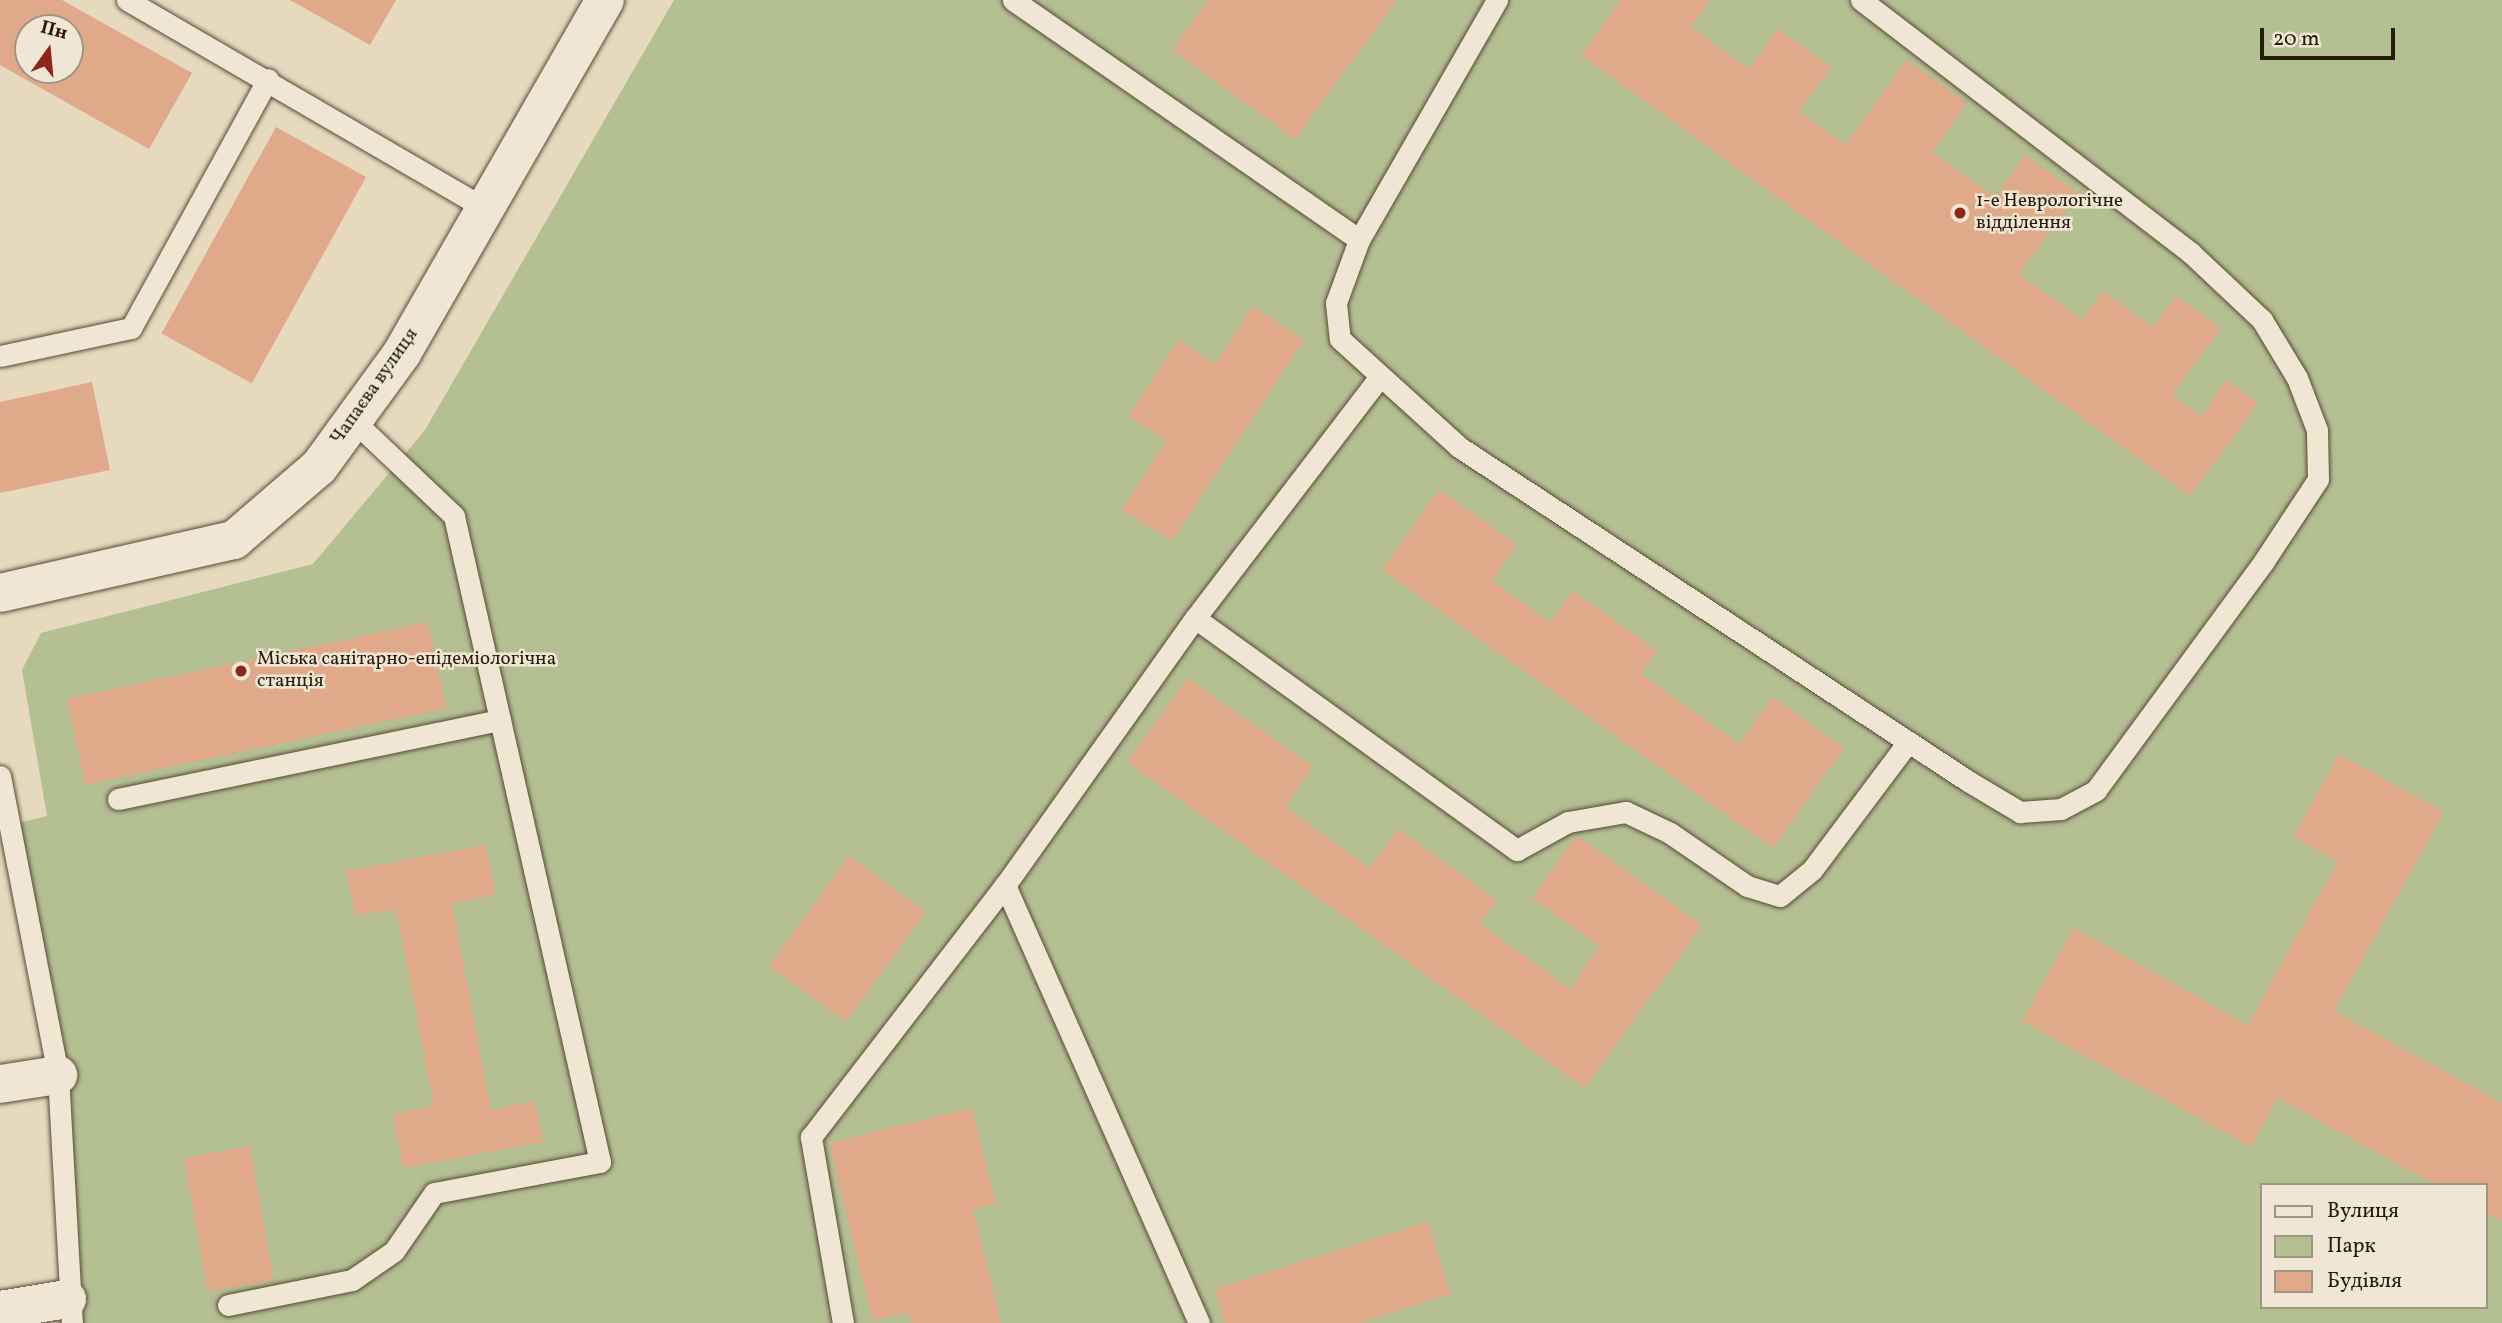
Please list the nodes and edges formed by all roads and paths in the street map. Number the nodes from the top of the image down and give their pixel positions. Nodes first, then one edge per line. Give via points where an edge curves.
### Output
1 (127, 0) edge
2 (605, 0) edge
3 (1013, 0) edge
4 (1497, 0) edge
5 (1861, 0) edge
6 (268, 79) junction
7 (483, 207) junction
8 (1359, 240) junction
9 (0, 356) edge
10 (1377, 379) junction
11 (353, 420) junction
12 (0, 593) edge
13 (1195, 618) junction
14 (500, 720) junction
15 (1908, 742) junction
16 (0, 776) edge
17 (118, 799) dead end
18 (1005, 885) junction
19 (58, 1075) junction
20 (0, 1084) edge
21 (228, 1305) dead end
22 (0, 1310) edge
23 (70, 1311) edge
24 (843, 1323) edge
25 (1199, 1323) edge

1 - 6 lane
2 - 7 street, Чапаєва вулиця
3 - 8 lane
4 - 8 lane
5 - 15 lane via 2192,253 2262,320 2297,378 2317,430 2318,479 2168,699 2096,790 2061,809 2020,812
6 - 7 lane
6 - 9 lane via 131,328
7 - 11 street, Чапаєва вулиця via 402,353
8 - 10 lane via 1336,303 1340,339
10 - 13 lane
10 - 15 lane via 1459,447
11 - 12 street, Чапаєва вулиця via 319,467 234,540
11 - 14 lane via 454,516
13 - 15 lane via 1517,850 1568,822 1626,812 1670,833 1747,886 1780,896 1812,870
13 - 18 lane
14 - 17 lane
14 - 21 lane via 600,1162 434,1193 394,1251 352,1280
16 - 19 lane
18 - 24 lane via 811,1137
18 - 25 lane
19 - 20 street
19 - 23 lane
22 - 23 street

